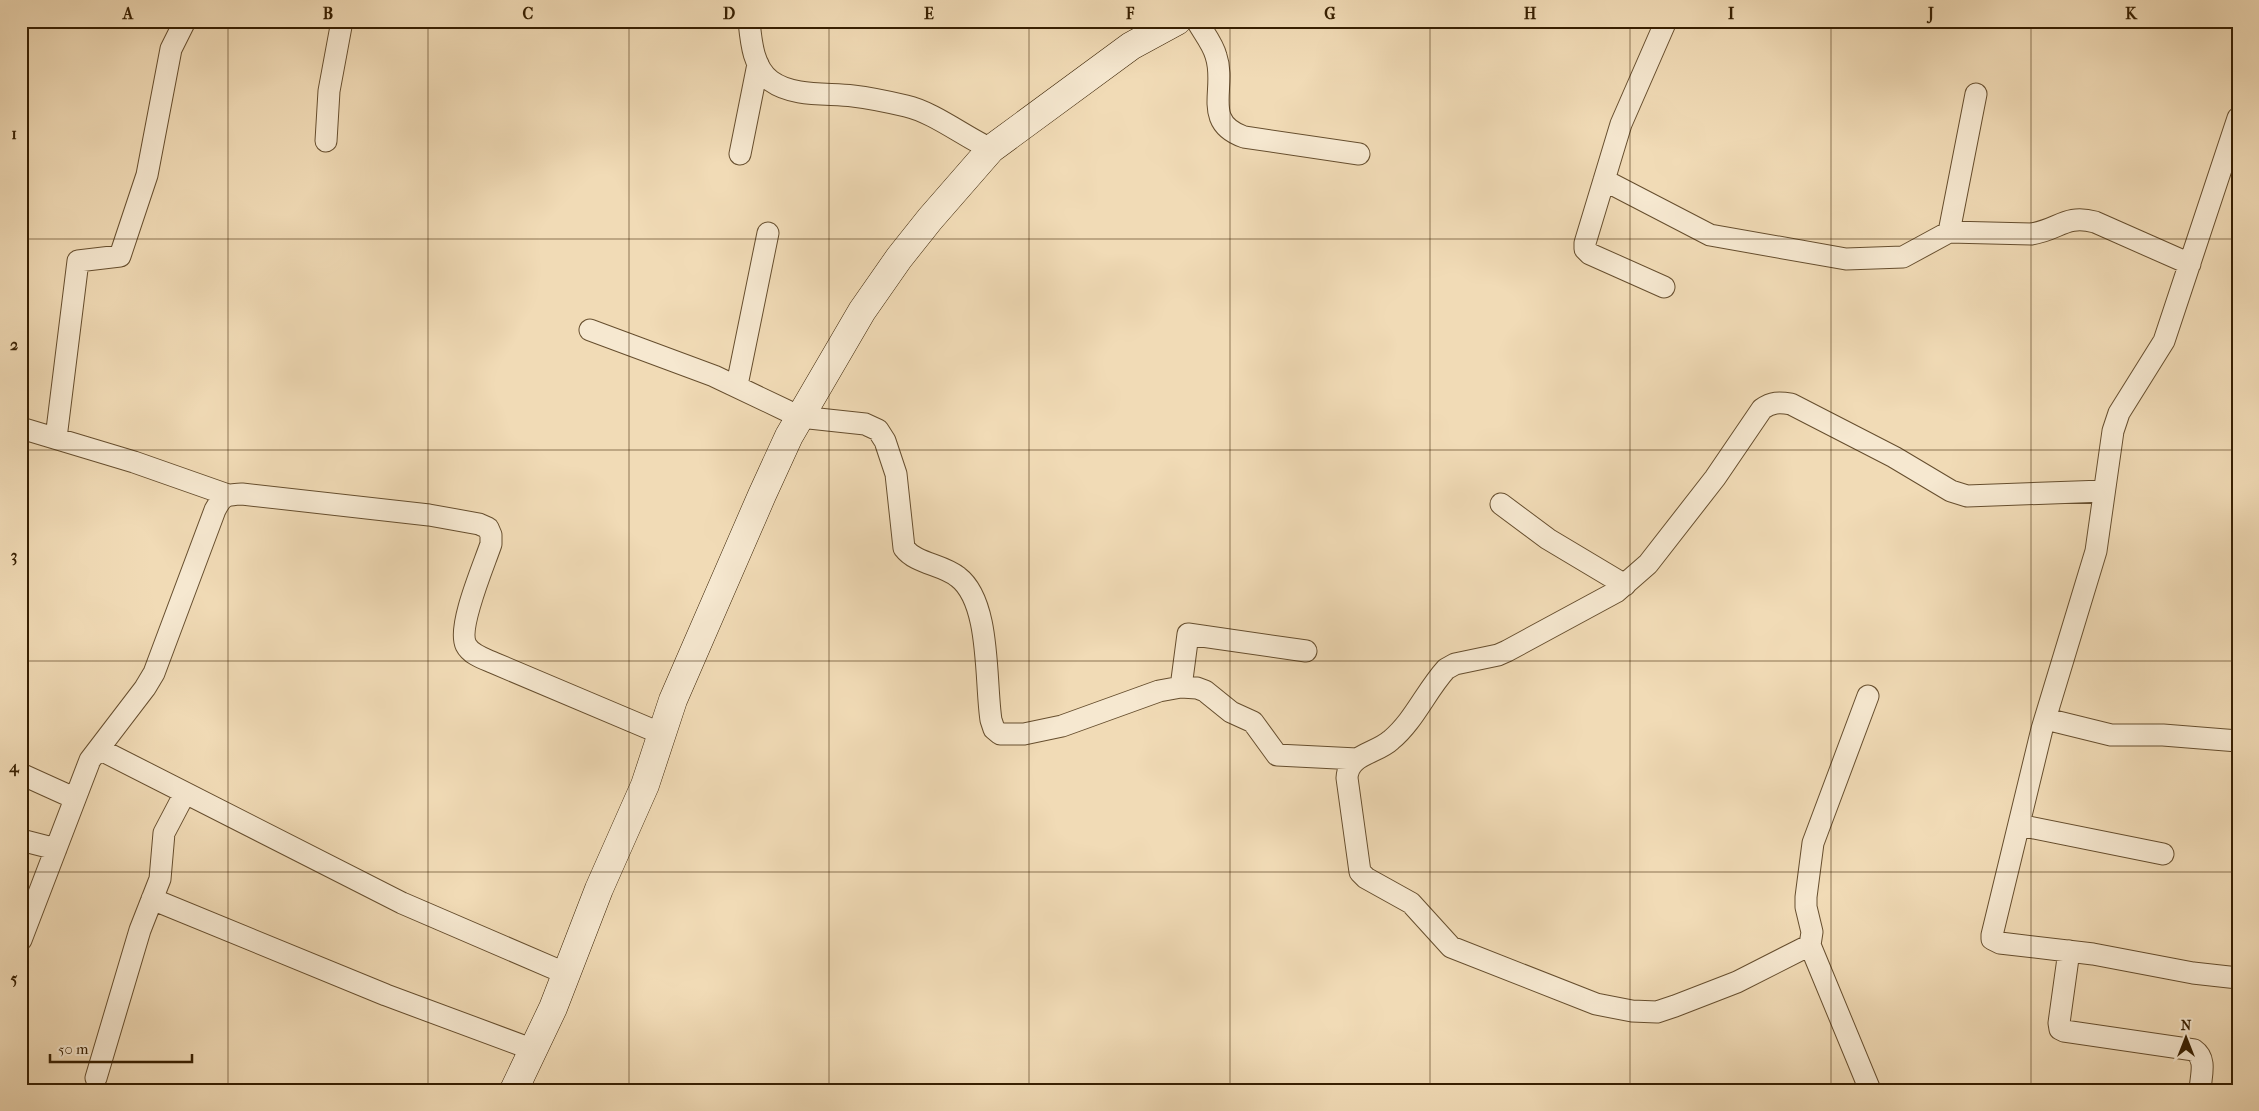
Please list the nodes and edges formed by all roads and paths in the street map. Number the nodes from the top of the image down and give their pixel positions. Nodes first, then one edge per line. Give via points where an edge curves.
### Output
1 (186, 21) edge
2 (342, 21) edge
3 (749, 21) edge
4 (1177, 21) edge
5 (1197, 21) edge
6 (1666, 21) edge
7 (758, 64) junction
8 (1976, 94) dead end
9 (2238, 118) edge
10 (326, 141) dead end
11 (991, 149) junction
12 (740, 154) dead end
13 (1359, 154) dead end
14 (1604, 180) junction
15 (1948, 232) junction
16 (768, 233) dead end
17 (2190, 264) junction
18 (1664, 287) dead end
19 (590, 330) dead end
20 (737, 386) junction
21 (800, 417) junction
22 (21, 428) edge
23 (56, 438) junction
24 (2104, 491) junction
25 (228, 495) junction
26 (1501, 504) dead end
27 (1625, 585) junction
28 (1306, 651) dead end
29 (1181, 687) junction
30 (1868, 696) dead end
31 (2046, 719) junction
32 (662, 734) junction
33 (2238, 741) edge
34 (99, 749) junction
35 (1357, 759) junction
36 (21, 774) edge
37 (185, 793) junction
38 (74, 798) junction
39 (2019, 825) junction
40 (21, 840) edge
41 (56, 850) junction
42 (2163, 854) dead end
43 (152, 899) junction
44 (21, 940) edge
45 (1810, 945) junction
46 (2069, 951) junction
47 (566, 974) junction
48 (2238, 978) edge
49 (534, 1050) junction
50 (96, 1078) dead end
51 (514, 1090) edge
52 (1870, 1090) edge
53 (2200, 1090) edge

1 - 23 street via 171,49 147,175 120,256 78,261
2 - 10 street via 329,91
3 - 7 street via 751,43
4 - 11 street via 1131,46
5 - 13 street via 1216,56 1218,113 1223,125 1244,137
6 - 14 street via 1625,113
7 - 11 street via 770,80 784,87 908,106
7 - 12 street
8 - 15 street
9 - 17 street
11 - 21 street via 899,258 862,311
14 - 15 street via 1710,235 1846,259 1903,257
14 - 18 street via 1585,249
15 - 17 street via 2031,234 2082,218
16 - 20 street
17 - 24 street via 2164,341 2119,413 2112,431
19 - 20 street
20 - 21 street
21 - 29 street via 865,424 878,430 886,441 896,474 904,548 915,557 960,578 976,604 991,720 1000,734 1024,734 1062,726 1159,691
21 - 32 street via 691,656
22 - 23 street
23 - 25 street
24 - 27 street via 1967,496 1951,491 1894,457 1791,404 1769,404 1762,409 1715,478 1648,564
24 - 31 street via 2096,551
25 - 32 street via 429,515 488,528 491,544 464,621 466,646 474,654 494,663
25 - 34 street via 221,498 215,510 154,673
26 - 27 street via 1554,543
27 - 35 street via 1498,656 1455,664 1446,669 1402,730 1390,742
28 - 29 street via 1188,634
29 - 35 street via 1205,691 1231,712 1253,722 1277,755
30 - 45 street via 1813,844 1806,897 1812,932
31 - 33 street via 2111,735 2164,735
31 - 39 street
32 - 47 street via 645,785
34 - 37 street
34 - 38 street via 90,760
35 - 45 street via 1347,770 1347,778 1360,872 1411,903 1443,940 1466,954 1596,1004 1657,1012 1737,982
36 - 38 street
37 - 43 street via 164,833 162,868
37 - 47 street via 402,903
38 - 41 street
39 - 42 street
39 - 46 street via 1992,940
40 - 41 street
41 - 44 street
43 - 49 street via 386,995
43 - 50 street
45 - 52 street
46 - 48 street
46 - 53 street via 2060,1028 2194,1050 2203,1063
47 - 49 street
49 - 51 street

